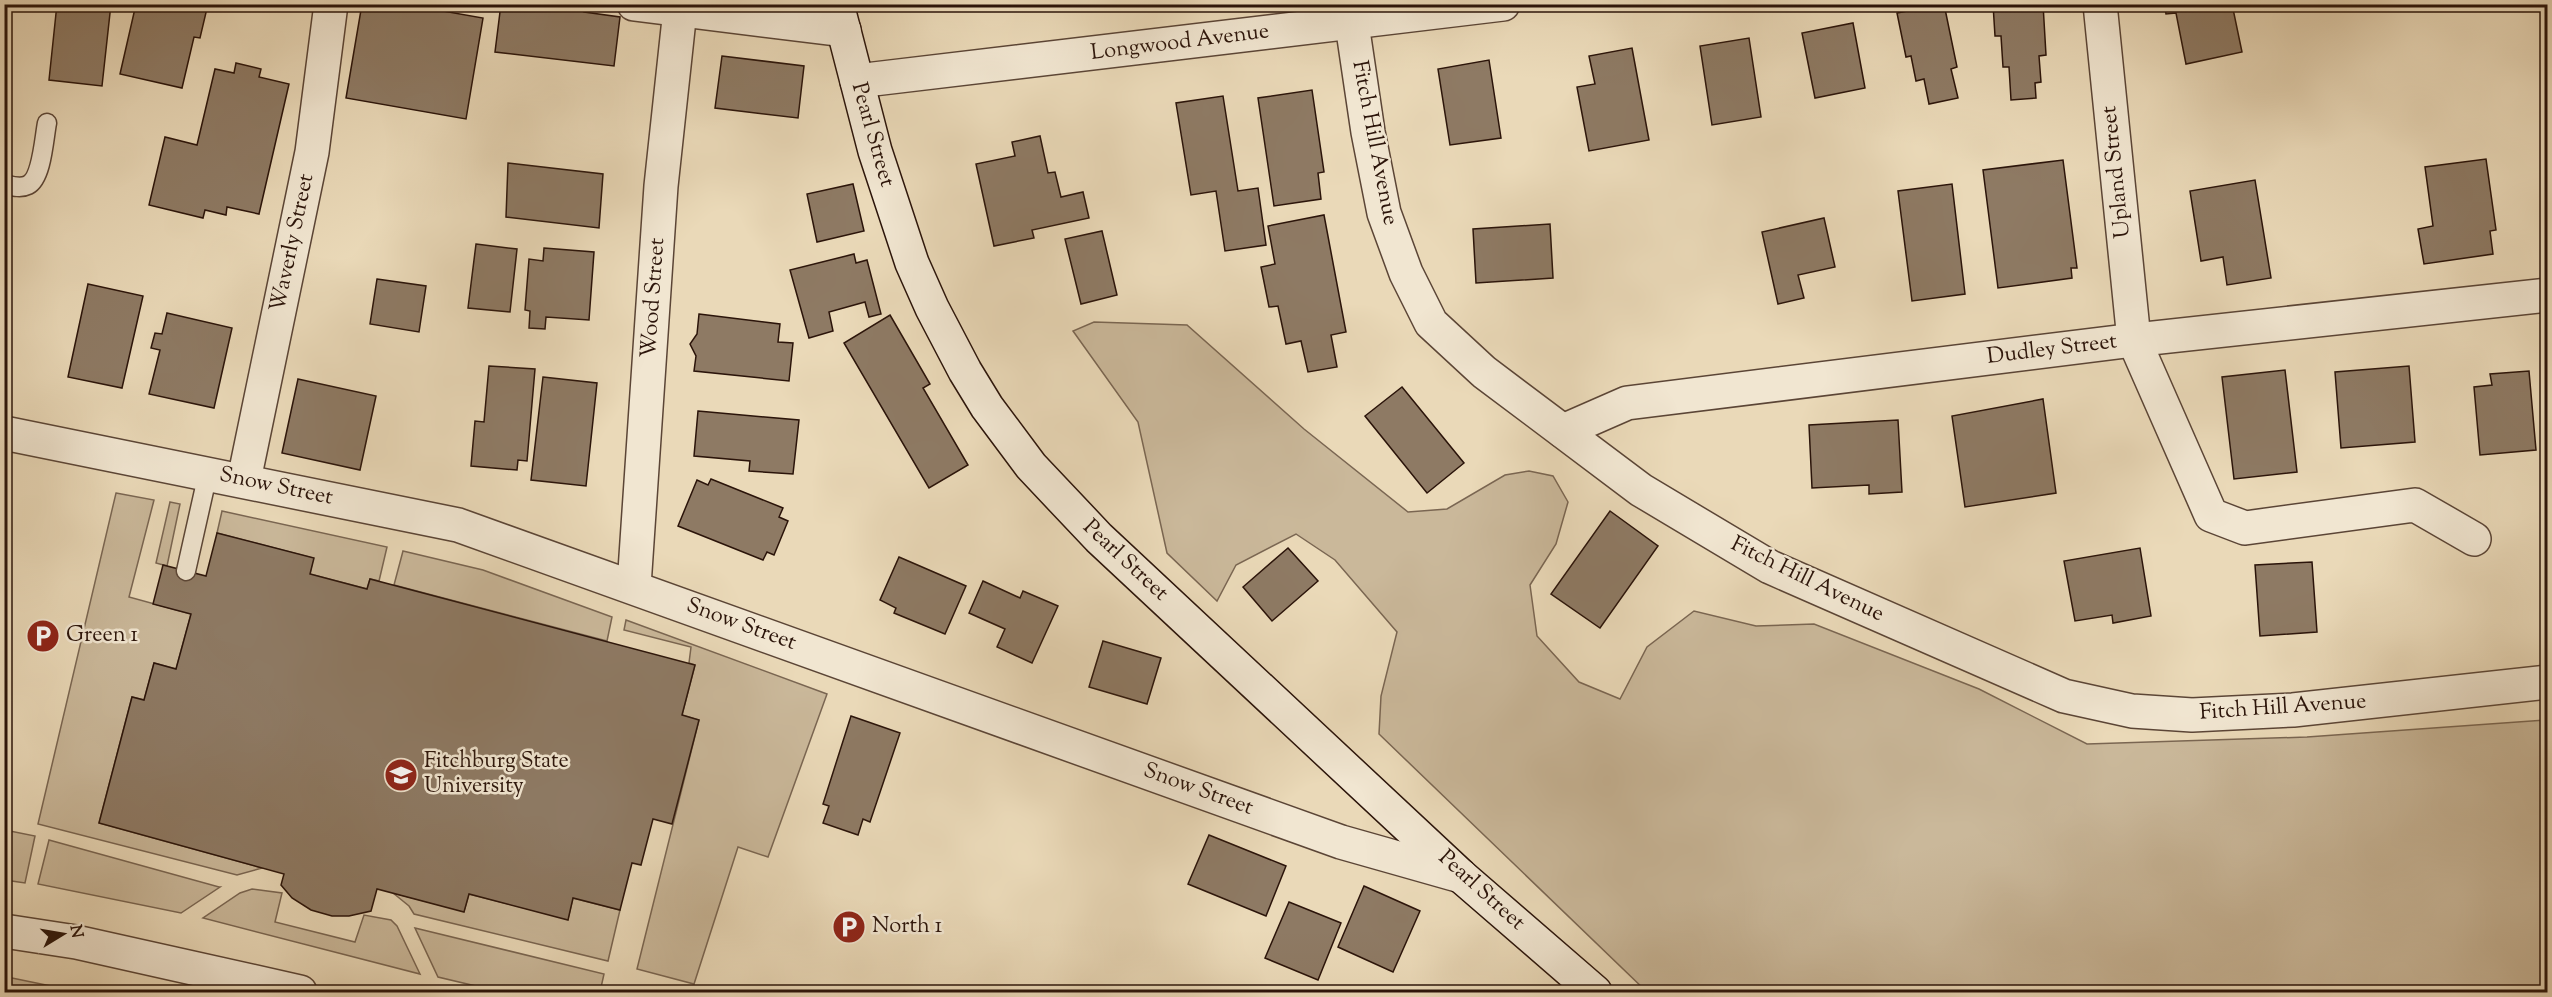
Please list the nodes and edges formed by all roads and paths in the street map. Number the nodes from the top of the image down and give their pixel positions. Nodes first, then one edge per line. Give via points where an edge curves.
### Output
1 (331, 4) edge
2 (634, 4) edge
3 (1503, 4) edge
4 (2100, 4) edge
5 (680, 10) junction
6 (840, 17) edge
7 (1352, 24) junction
8 (857, 81) junction
9 (47, 123) dead end
10 (4, 184) edge
11 (2547, 295) edge
12 (2134, 340) junction
13 (1563, 431) junction
14 (4, 433) edge
15 (208, 473) junction
16 (244, 480) junction
17 (2474, 539) dead end
18 (186, 571) dead end
19 (634, 586) junction
20 (2547, 682) edge
21 (1461, 876) junction
22 (4, 931) edge
23 (242, 985) edge
24 (300, 993) edge
25 (1595, 993) edge

1 - 16 street, Waverly Street via 312,152
2 - 5 street
3 - 7 street, Longwood Avenue
4 - 12 street, Upland Street
5 - 6 street
5 - 19 street, Wood Street via 662,186
6 - 8 street, Pearl Street
7 - 8 street, Longwood Avenue
7 - 13 street, Fitch Hill Avenue via 1384,213 1406,273 1431,323 1484,372
8 - 21 street, Pearl Street via 894,213 926,296 987,407 1031,466 1099,538
9 - 10 lane via 37,177 20,187
11 - 12 street, Dudley Street
12 - 13 street, Dudley Street via 1627,403
12 - 17 street, Upland Street via 2211,515 2245,528 2415,505
13 - 20 street, Fitch Hill Avenue via 1641,490 1770,567 2064,696 2132,711 2192,715 2293,710
14 - 15 street, Snow Street
15 - 16 street, Snow Street
15 - 18 lane
16 - 19 street, Snow Street via 458,525
19 - 21 street, Snow Street via 1341,842
21 - 25 street, Pearl Street
22 - 23 street via 76,942
23 - 24 street

